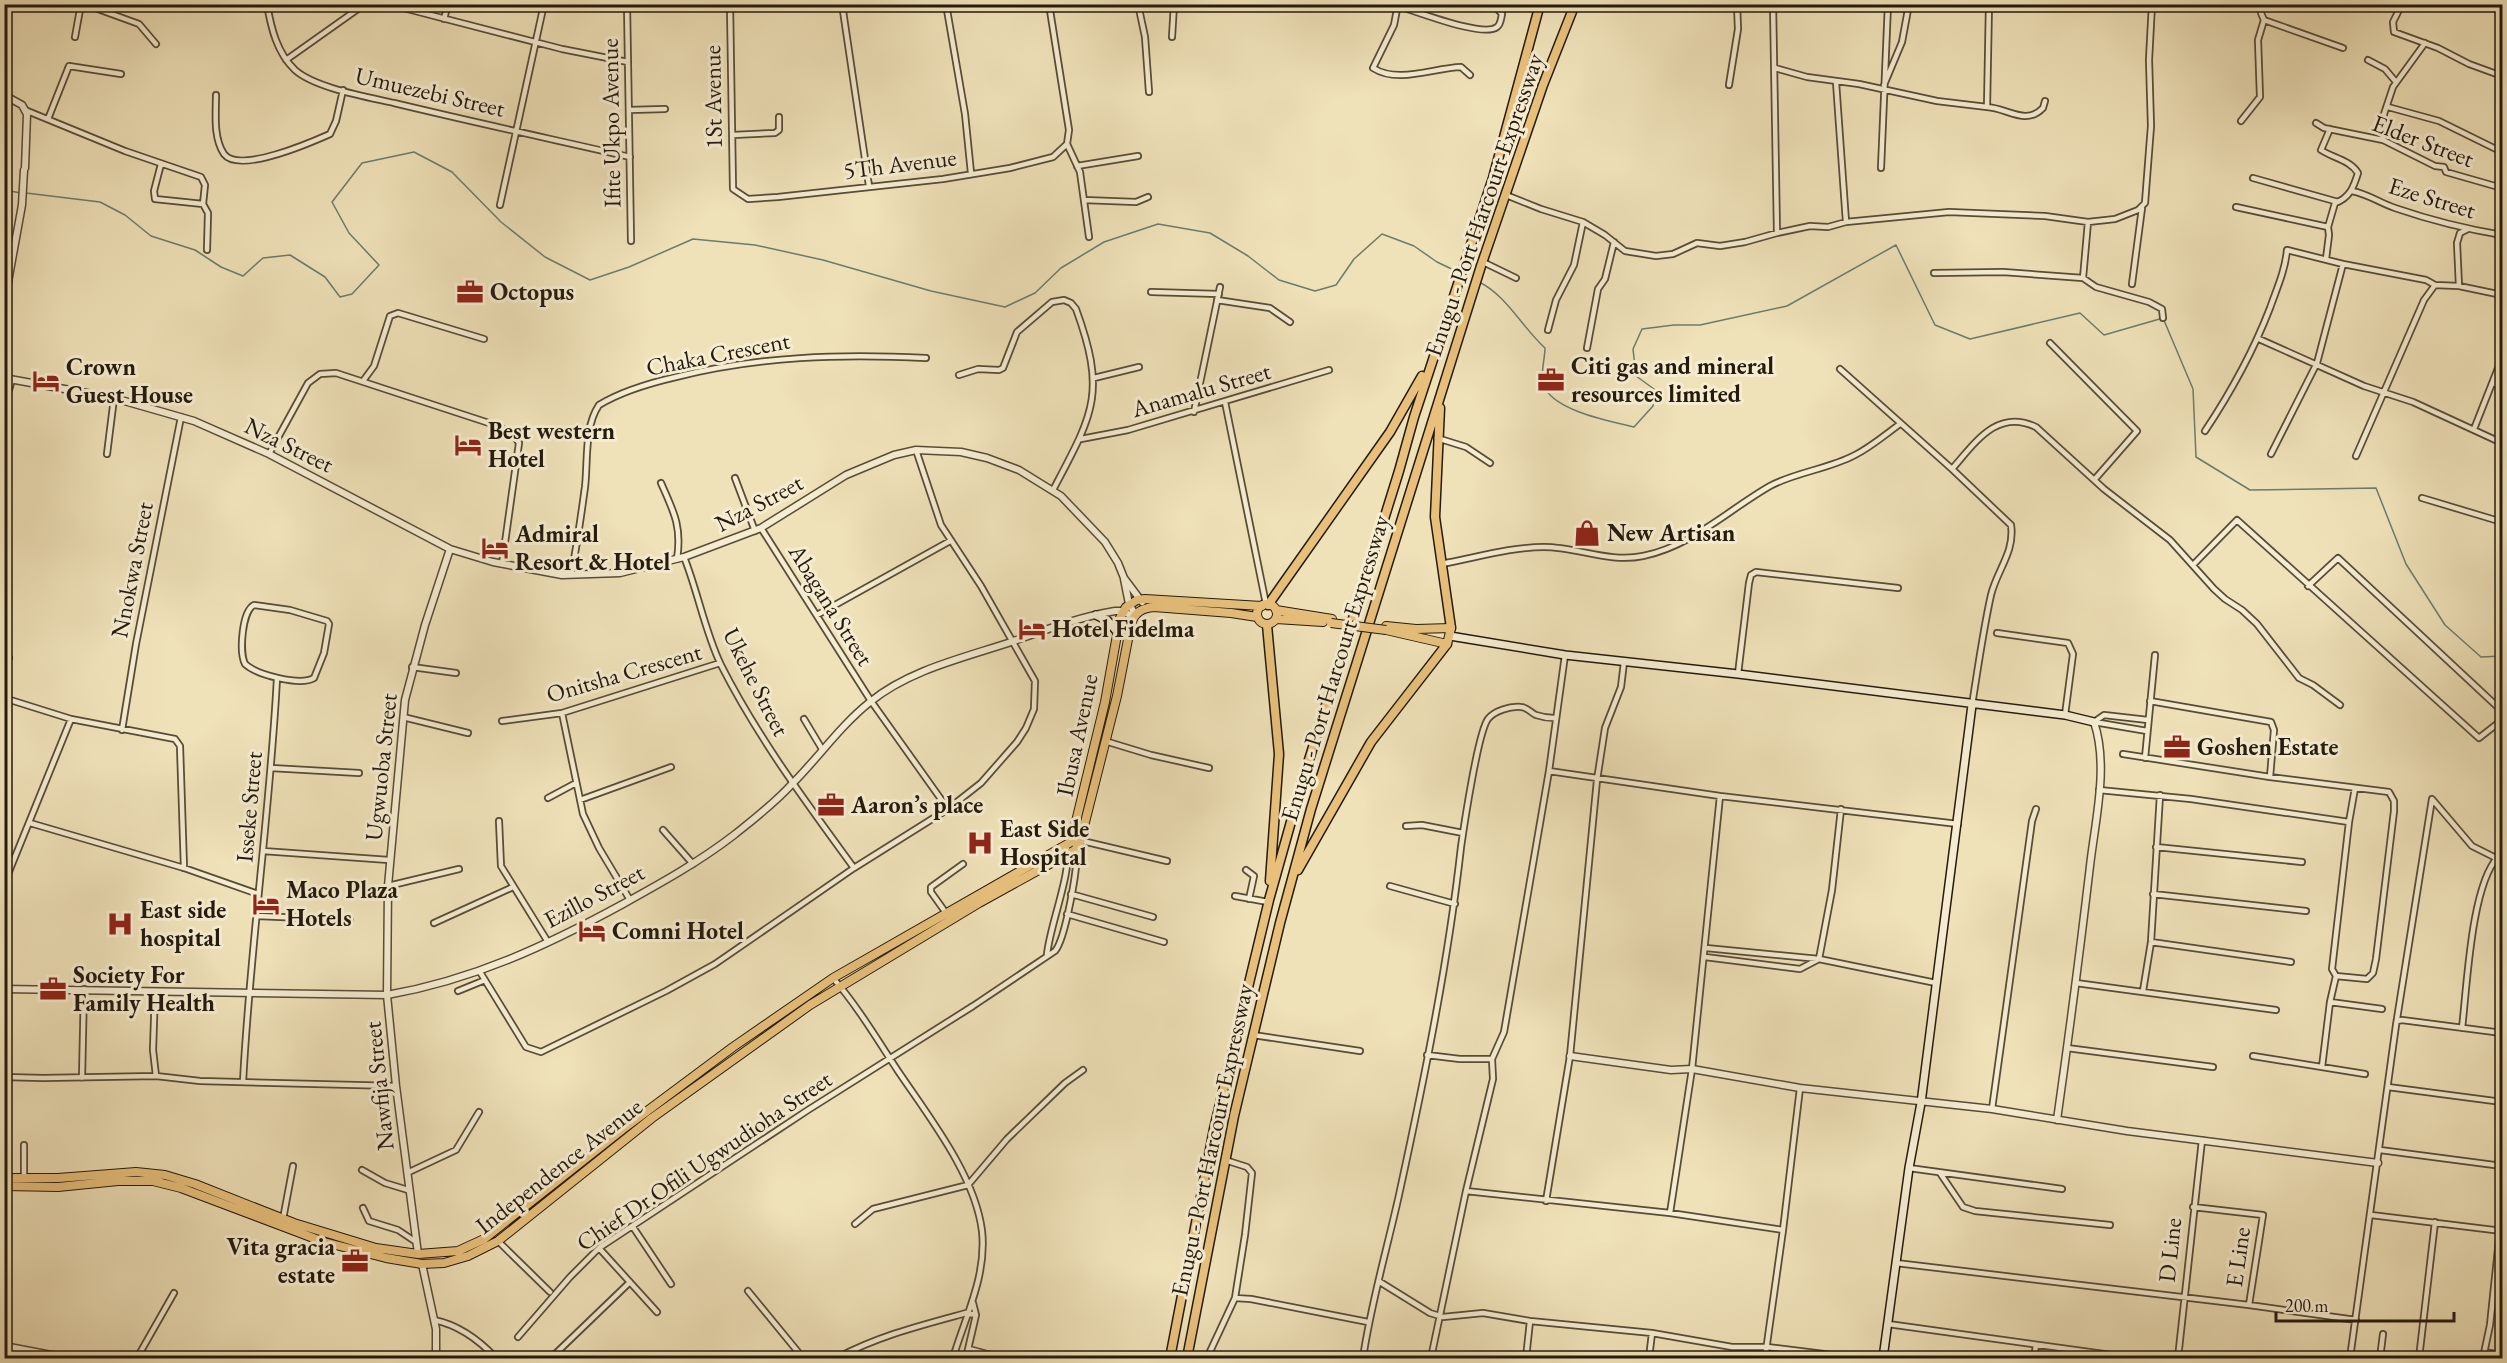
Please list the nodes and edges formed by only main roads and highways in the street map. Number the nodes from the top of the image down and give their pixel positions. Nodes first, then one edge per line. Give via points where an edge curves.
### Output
1 (1540, 4) edge
2 (1575, 4) edge
3 (1432, 357) junction
4 (1440, 397) junction
5 (1266, 605) junction
6 (1096, 615) road end
7 (1276, 615) junction
8 (1257, 617) junction
9 (1267, 625) junction
10 (1386, 628) junction
11 (1117, 632) junction
12 (1450, 636) junction
13 (1971, 705) junction
14 (2094, 722) road end
15 (1073, 845) junction
16 (1290, 884) junction
17 (1269, 901) junction
18 (934, 924) junction
19 (165, 1174) junction
20 (118, 1177) junction
21 (4, 1178) edge
22 (58, 1183) junction
23 (164, 1184) junction
24 (195, 1184) junction
25 (4, 1186) edge
26 (192, 1192) junction
27 (292, 1227) junction
28 (1189, 1358) edge
29 (1170, 1359) edge
30 (1883, 1359) edge

1 - 3 highway via 1494,174
2 - 4 highway, Enugu - Port Harcourt Expressway via 1543,85
3 - 5 highway via 1390,432
3 - 17 highway
4 - 12 highway via 1435,517
4 - 16 highway, Enugu - Port Harcourt Expressway
5 - 7 main road
5 - 8 main road
5 - 11 main road, Ibusa Avenue via 1141,599 1123,611
6 - 11 main road
7 - 9 main road
7 - 10 main road, bridge
8 - 9 main road
8 - 15 main road, Ibusa Avenue via 1145,608 1134,615 1105,741
9 - 17 highway via 1279,754
10 - 12 main road
10 - 12 main road
11 - 15 main road, Ibusa Avenue
12 - 13 main road via 1565,655
12 - 16 highway via 1371,742
13 - 14 main road
13 - 30 main road via 1921,1103
15 - 18 main road, Independence Avenue
15 - 18 main road, Independence Avenue via 946,913
16 - 28 highway, Enugu - Port Harcourt Expressway via 1224,1160
17 - 29 highway via 1214,1129
18 - 27 main road, Independence Avenue via 833,978 733,1047 484,1239 449,1253 418,1254
18 - 27 main road, Independence Avenue via 683,1094 498,1241 468,1256 422,1264 353,1250
19 - 20 main road, Independence Avenue via 136,1172
19 - 23 main road
19 - 24 main road, Independence Avenue
20 - 22 main road, Independence Avenue
20 - 23 main road, Independence Avenue
21 - 22 main road, Independence Avenue
22 - 25 main road, Independence Avenue
23 - 26 main road, Independence Avenue
24 - 26 main road
24 - 27 main road, Independence Avenue via 283,1219
26 - 27 main road, Independence Avenue

